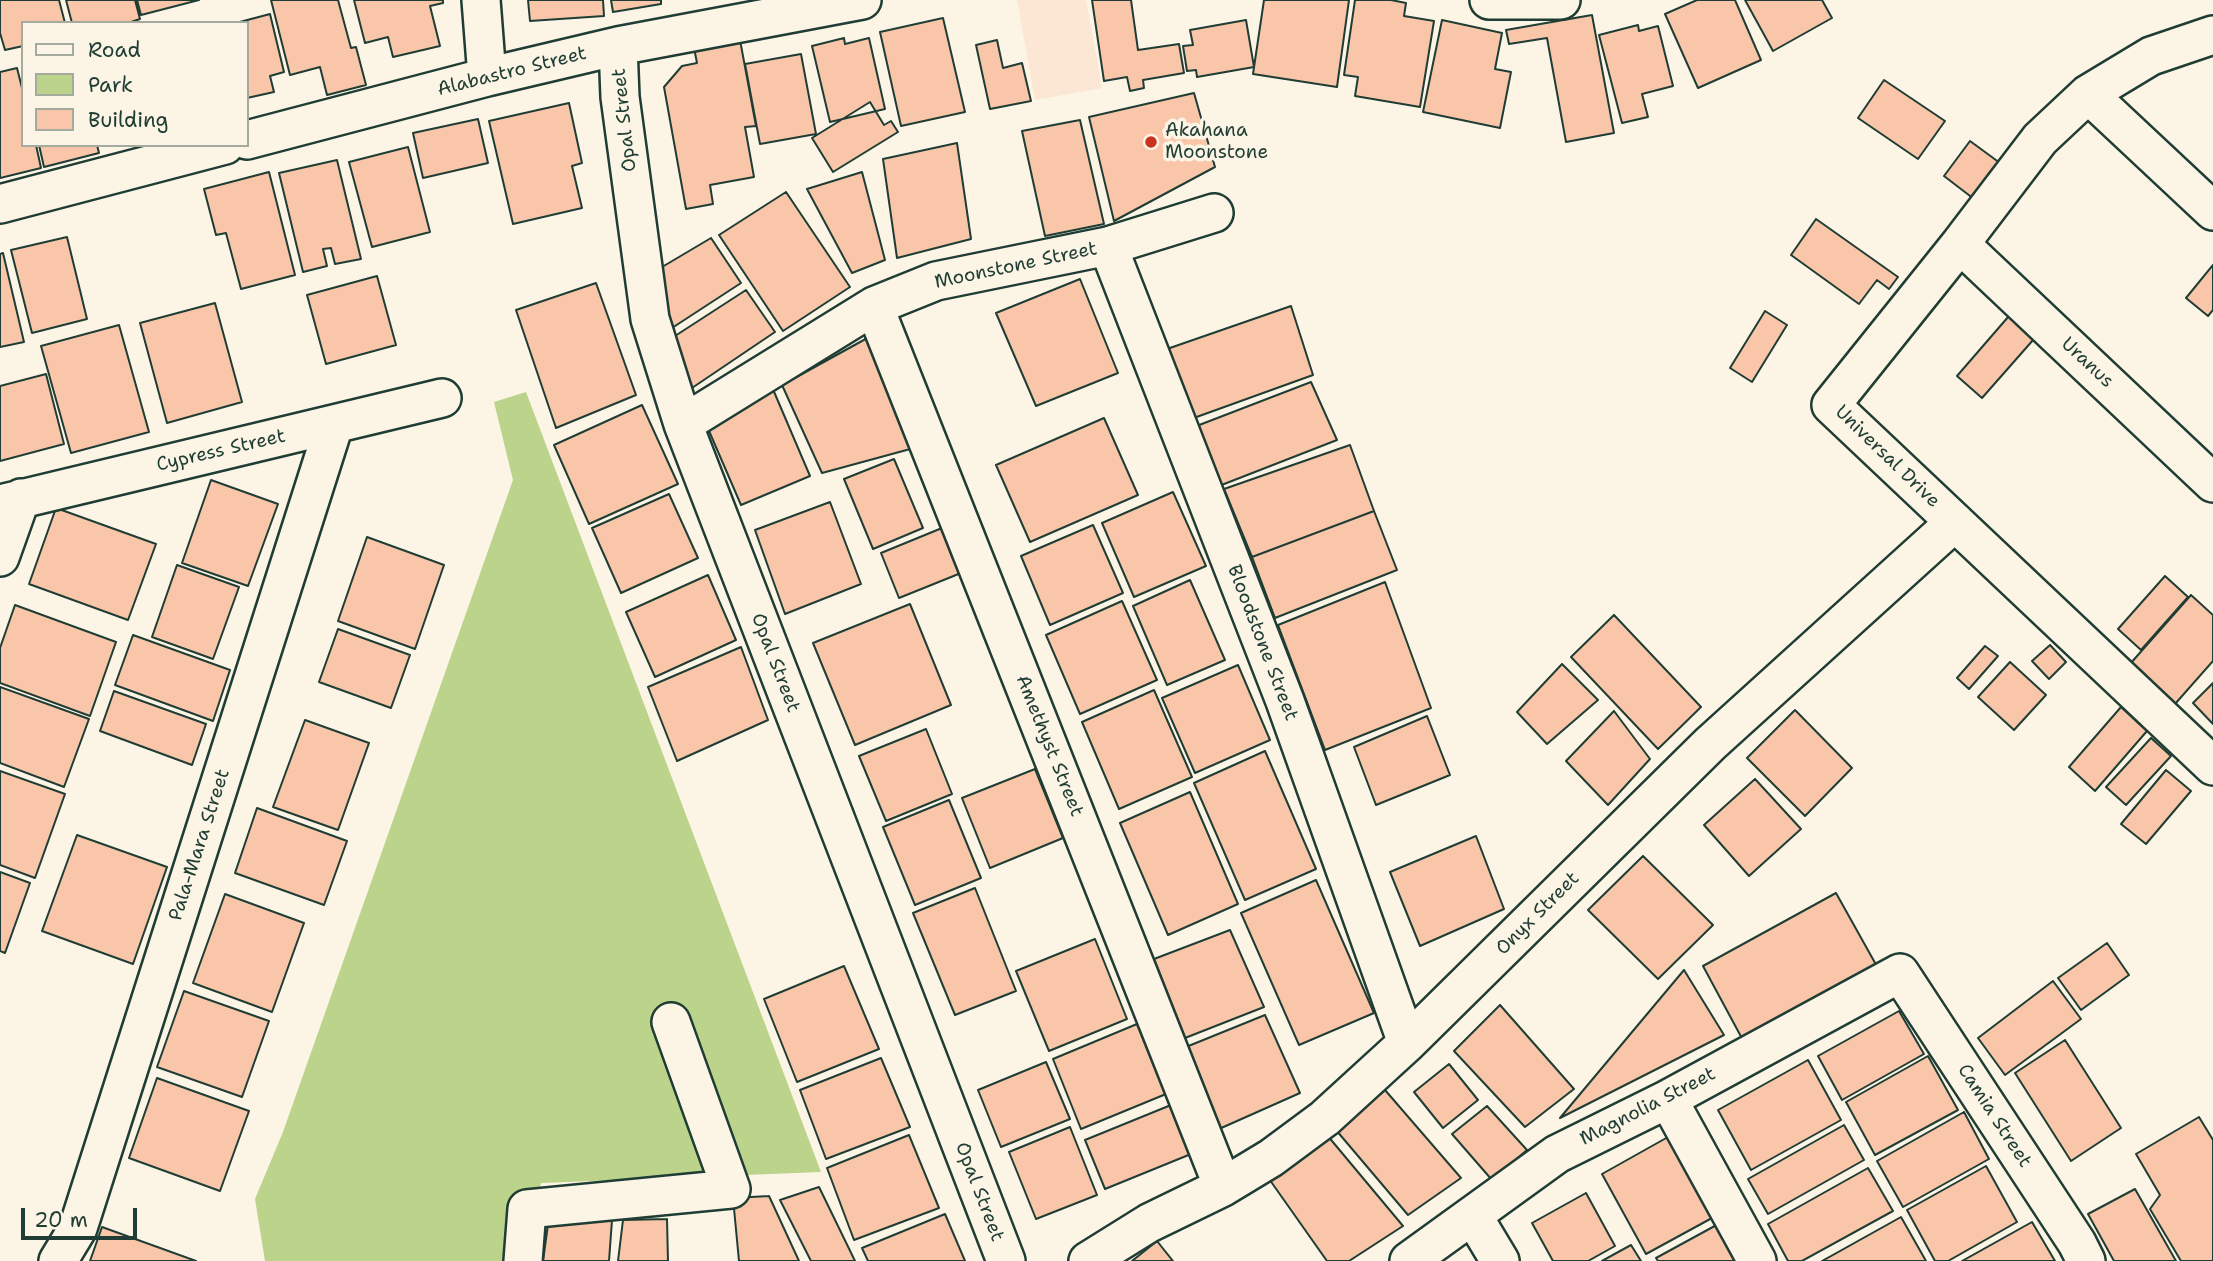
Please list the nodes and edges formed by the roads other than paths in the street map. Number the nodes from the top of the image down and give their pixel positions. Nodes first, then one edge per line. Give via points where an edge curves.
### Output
1 (481, 0) edge
2 (862, 0) edge
3 (1489, 0) edge
4 (1552, 0) edge
5 (2213, 35) edge
6 (618, 46) junction
7 (487, 77) junction
8 (2088, 94) junction
9 (248, 140) edge
10 (217, 147) edge
11 (0, 204) edge
12 (2213, 211) edge
13 (1214, 213) dead end
14 (1960, 244) junction
15 (1108, 246) junction
16 (874, 306) junction
17 (442, 398) dead end
18 (683, 424) junction
19 (334, 425) junction
20 (2213, 483) edge
21 (10, 501) edge
22 (1955, 522) junction
23 (0, 557) edge
24 (2213, 766) edge
25 (1900, 973) joint
26 (671, 1022) dead end
27 (1407, 1042) junction
28 (1668, 1099) junction
29 (1223, 1187) junction
30 (1473, 1216) junction
31 (58, 1261) edge
32 (523, 1261) edge
33 (1006, 1261) edge
34 (1088, 1261) edge
35 (1409, 1261) edge
36 (1500, 1261) edge
37 (1757, 1261) edge
38 (2086, 1261) edge

1 - 7 street
2 - 6 street, Alabastro Street
3 - 4 street
5 - 8 street, Universal Drive via 2151,57
6 - 7 street, Alabastro Street
6 - 18 street, Opal Street via 620,97 650,319
7 - 9 street, Alabastro Street
8 - 12 street
8 - 14 street, Universal Drive via 2040,139
10 - 11 street
13 - 15 street, Moonstone Street
14 - 20 street, Uranus
14 - 22 street, Universal Drive via 1831,405
15 - 16 street, Moonstone Street via 936,281
15 - 27 street, Bloodstone Street via 1285,701
16 - 18 street, Moonstone Street
16 - 29 street, Amethyst Street
17 - 19 street, Cypress Street
18 - 33 street, Opal Street
19 - 21 street, Cypress Street
19 - 31 street, Pala-Mara Street via 78,1228
21 - 23 street
22 - 24 street, Universal Drive
22 - 27 street, Onyx Street via 1710,744
25 - 28 street, Magnolia Street
25 - 38 street, Camia Street
26 - 32 street via 732,1189 527,1209
27 - 29 street, Onyx Street via 1325,1118
28 - 30 street, Magnolia Street via 1557,1154
28 - 37 street
29 - 34 street, Onyx Street via 1149,1223
30 - 35 street, Magnolia Street
30 - 36 street

